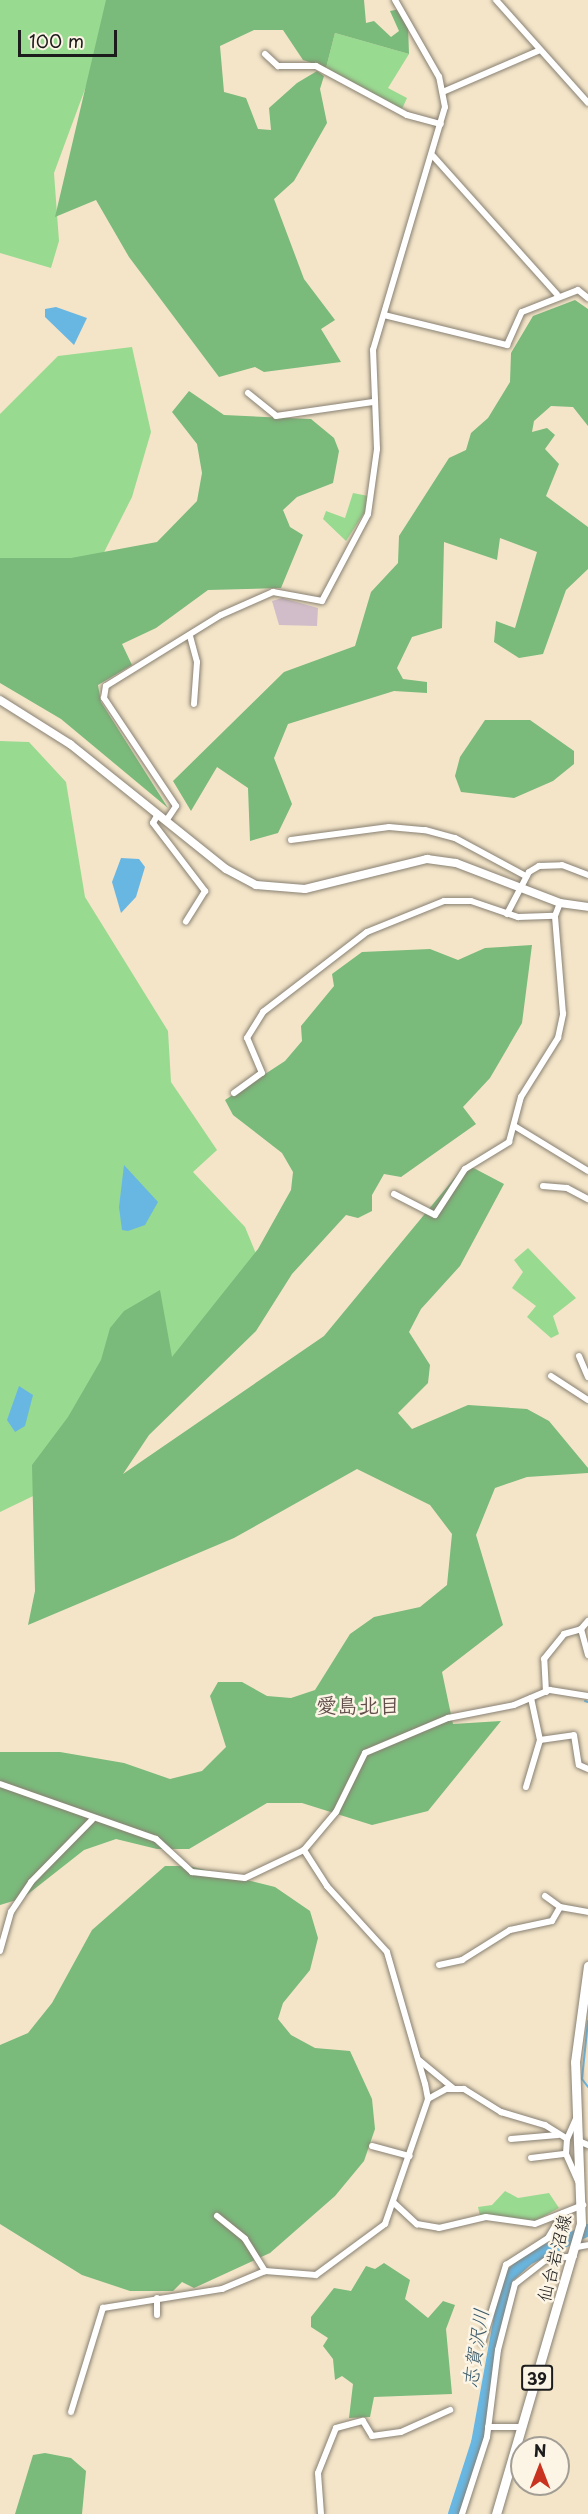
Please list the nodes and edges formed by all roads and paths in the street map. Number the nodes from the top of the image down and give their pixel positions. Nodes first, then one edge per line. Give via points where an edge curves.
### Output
1 (395, 0) edge
2 (496, 0) edge
3 (540, 50) junction
4 (265, 54) dead end
5 (444, 92) junction
6 (588, 103) edge
7 (441, 124) junction
8 (433, 156) junction
9 (557, 294) junction
10 (588, 298) edge
11 (384, 315) junction
12 (248, 393) dead end
13 (373, 402) junction
14 (190, 636) junction
15 (0, 700) edge
16 (194, 704) dead end
17 (158, 814) junction
18 (166, 821) junction
19 (291, 840) dead end
20 (526, 876) junction
21 (588, 876) edge
22 (519, 888) junction
23 (560, 903) junction
24 (588, 907) edge
25 (507, 914) junction
26 (555, 916) junction
27 (186, 922) dead end
28 (234, 1093) dead end
29 (516, 1127) junction
30 (588, 1171) edge
31 (543, 1186) dead end
32 (394, 1194) dead end
33 (588, 1199) edge
34 (579, 1356) dead end
35 (551, 1376) dead end
36 (588, 1377) edge
37 (588, 1400) edge
38 (588, 1621) edge
39 (581, 1629) junction
40 (588, 1655) edge
41 (546, 1692) junction
42 (588, 1696) edge
43 (531, 1698) junction
44 (540, 1740) junction
45 (588, 1769) edge
46 (0, 1784) edge
47 (526, 1787) dead end
48 (92, 1820) junction
49 (304, 1850) junction
50 (545, 1896) dead end
51 (560, 1907) junction
52 (588, 1912) edge
53 (0, 1951) edge
54 (439, 1965) dead end
55 (588, 1966) edge
56 (586, 1988) edge
57 (419, 2060) junction
58 (453, 2088) junction
59 (428, 2099) junction
60 (577, 2117) junction
61 (558, 2135) junction
62 (511, 2139) dead end
63 (567, 2139) junction
64 (584, 2144) edge
65 (372, 2146) dead end
66 (566, 2154) junction
67 (410, 2156) junction
68 (531, 2157) dead end
69 (583, 2186) junction
70 (393, 2202) junction
71 (583, 2206) junction
72 (563, 2213) junction
73 (217, 2216) dead end
74 (588, 2245) edge
75 (576, 2248) junction
76 (265, 2271) junction
77 (157, 2298) junction
78 (157, 2315) dead end
79 (482, 2343) dead end
80 (450, 2410) dead end
81 (71, 2412) dead end
82 (488, 2427) junction
83 (522, 2427) junction
84 (321, 2514) edge
85 (462, 2514) edge
86 (496, 2514) edge

1 - 5 street
2 - 3 street
3 - 5 street
3 - 6 street
4 - 7 street via 278,66 316,66 407,115
5 - 7 street
7 - 8 street
8 - 9 street
8 - 11 street
9 - 10 street via 578,290
9 - 11 street via 522,312 507,345
11 - 13 street via 373,350
12 - 13 street via 276,416
13 - 14 street via 377,449 373,496 326,598 316,602 273,592 220,615
14 - 16 street via 197,662
14 - 18 street via 112,680 104,692 176,806
15 - 17 street via 70,744
17 - 18 street
17 - 27 street via 153,823 205,891
18 - 22 street via 226,869 265,888 305,890 427,859 456,863
19 - 20 street via 389,827 425,830 454,838
20 - 21 street via 550,864
20 - 22 street
22 - 23 street
22 - 25 street
23 - 24 street
23 - 26 street
25 - 26 street
25 - 28 street via 471,901 444,901 368,932 263,1012 247,1038 262,1073
26 - 29 street via 563,1014 558,1038 521,1097
29 - 30 street
29 - 32 street via 509,1142 465,1169 435,1215
31 - 33 street via 567,1188
34 - 36 street
35 - 37 street
38 - 39 street
39 - 40 street
39 - 41 street via 564,1635 546,1655
41 - 42 street via 565,1689
41 - 43 street
43 - 44 street
43 - 49 street via 448,1718 365,1754 336,1812
44 - 45 street via 574,1735 579,1765
44 - 47 street
46 - 48 street
48 - 49 street via 156,1839 176,1851 182,1867 206,1875 245,1878
48 - 53 street via 30,1882 11,1912
49 - 57 street via 327,1886 387,1952
50 - 51 street
51 - 52 street
51 - 54 street via 552,1921 510,1930 462,1960
55 - 56 main road, 仙台岩沼線 / 39
56 - 60 main road, 仙台岩沼線 / 39 via 575,2062
57 - 58 street
57 - 59 street
58 - 59 street
58 - 61 street via 464,2089 501,2112 545,2125
59 - 67 street
60 - 63 street
60 - 64 main road, 仙台岩沼線 / 39
61 - 62 street
61 - 63 street
63 - 66 street
64 - 69 main road, 仙台岩沼線 / 39
65 - 67 street
66 - 68 street
66 - 69 street
67 - 70 street
69 - 71 main road, 仙台岩沼線 / 39
70 - 72 street via 417,2224 439,2228 486,2217 535,2224
70 - 76 street via 385,2224 316,2275
71 - 72 street
71 - 75 main road, 仙台岩沼線 / 39
72 - 79 street via 548,2238 506,2265
73 - 76 street via 245,2239
74 - 75 street
75 - 82 street via 547,2259 515,2284 498,2350
75 - 83 main road, 仙台岩沼線 / 39
76 - 77 street via 222,2289
77 - 78 street
77 - 81 street via 102,2309
80 - 84 street via 401,2432 372,2436 363,2421 336,2428 318,2473
82 - 83 street
82 - 85 street
83 - 86 main road, 仙台岩沼線 / 39

